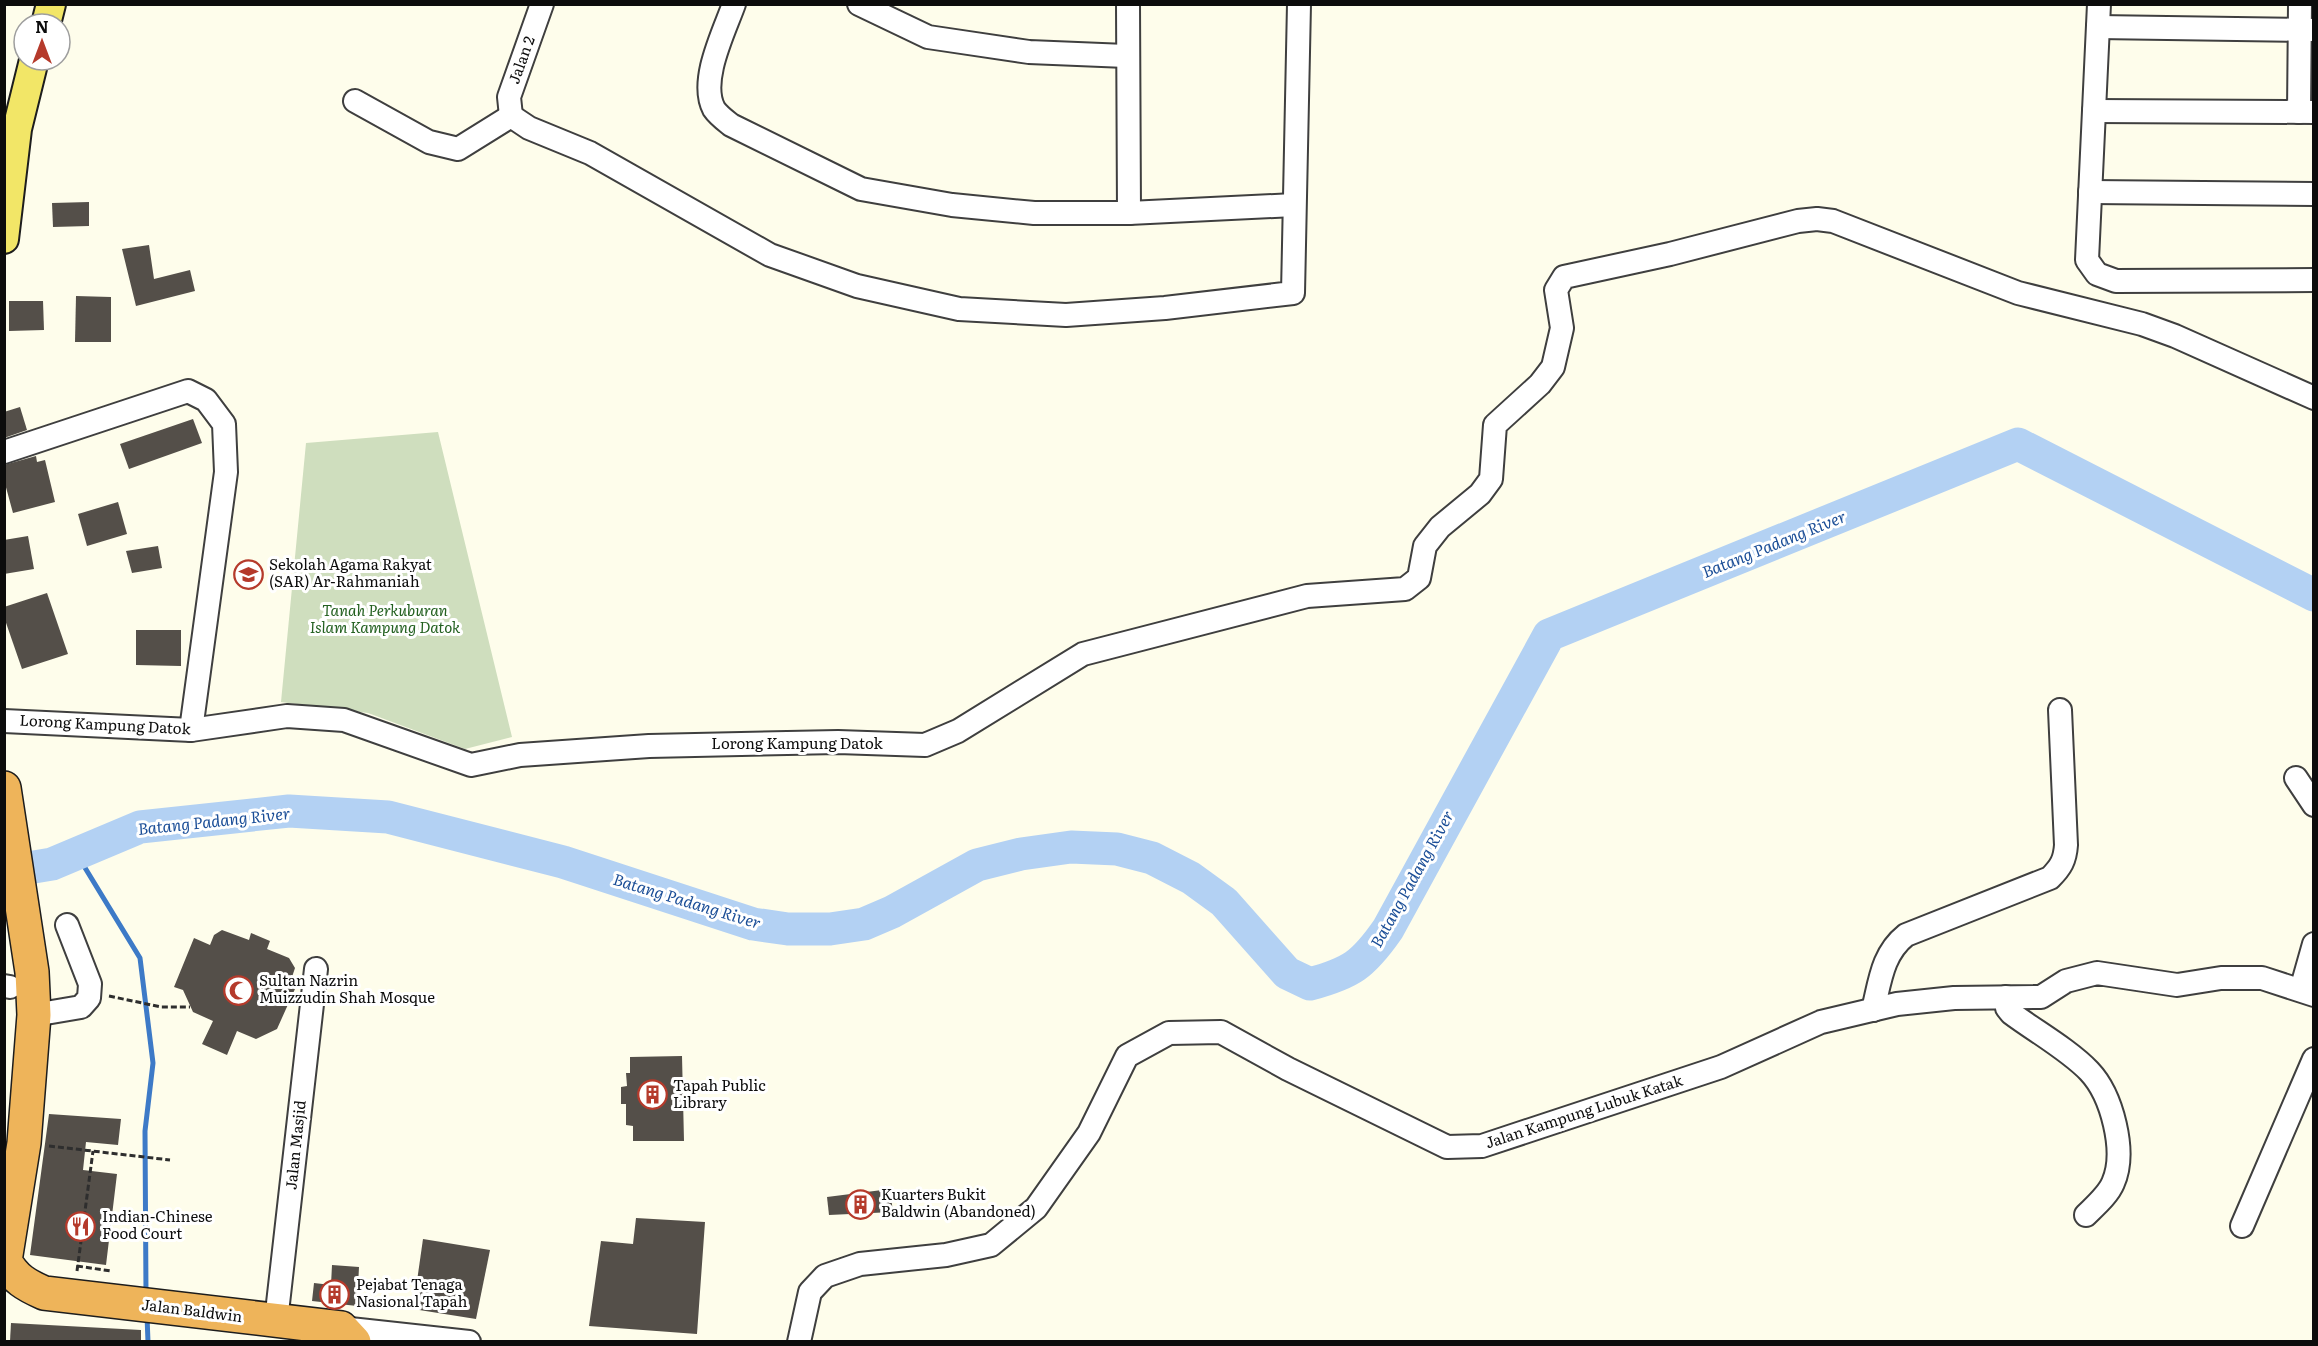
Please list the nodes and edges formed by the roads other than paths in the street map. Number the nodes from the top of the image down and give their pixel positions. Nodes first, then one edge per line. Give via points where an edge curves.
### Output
1 (542, 4) edge
2 (734, 4) edge
3 (860, 4) edge
4 (1128, 4) edge
5 (1299, 4) edge
6 (2099, 4) edge
7 (2300, 4) edge
8 (904, 14) edge
9 (2098, 27) junction
10 (2307, 30) edge
11 (1126, 56) junction
12 (31, 72) edge
13 (355, 101) dead end
14 (2094, 111) junction
15 (2306, 112) edge
16 (511, 116) junction
17 (2090, 192) junction
18 (2313, 194) edge
19 (1294, 205) junction
20 (1129, 213) junction
21 (4, 239) edge
22 (2313, 280) edge
23 (2313, 398) edge
24 (4, 452) edge
25 (2060, 710) dead end
26 (4, 721) edge
27 (192, 730) junction
28 (2296, 778) dead end
29 (7, 803) edge
30 (2313, 805) edge
31 (67, 926) dead end
32 (2313, 944) edge
33 (316, 969) dead end
34 (12, 972) edge
35 (2307, 992) edge
36 (2006, 997) junction
37 (1873, 1010) junction
38 (34, 1015) junction
39 (2313, 1059) edge
40 (4, 1101) edge
41 (2086, 1215) dead end
42 (2242, 1226) dead end
43 (5, 1276) edge
44 (276, 1321) junction
45 (394, 1334) junction
46 (355, 1337) edge
47 (469, 1341) edge
48 (799, 1341) edge

1 - 16 street, Jalan 2 via 509,97
2 - 20 street via 712,64 709,89 714,109 731,126 861,189 952,205 1034,213
3 - 8 street
4 - 11 street
5 - 19 street
6 - 9 street
7 - 10 street
8 - 11 street via 928,37 1029,52
9 - 10 street
9 - 14 street
10 - 15 street
11 - 20 street
12 - 21 main road via 18,129
13 - 16 street via 429,141 458,149
14 - 15 street
14 - 17 street
16 - 19 street via 529,128 590,153 770,255 856,286 959,309 1066,315 1293,293
17 - 18 street
17 - 22 street via 2087,260 2097,274 2116,281
19 - 20 street
23 - 27 street, Lorong Kampung Datok via 2142,324 2018,293 1833,221 1817,219 1564,277 1556,290 1562,328 1553,368 1495,425 1491,479 1425,546 1419,578 1405,589 1307,596 1083,654 958,731 925,745 838,742 649,746 520,755 471,765 344,720 286,716
24 - 27 street via 188,391 206,400 224,424 225,472
25 - 37 street via 2066,845 2060,868 2050,878 1906,935 1887,957
26 - 27 street, Lorong Kampung Datok
28 - 30 street
29 - 34 highway
31 - 38 street via 90,984 89,998 81,1006
32 - 35 street
33 - 44 street, Jalan Masjid
34 - 38 highway
34 - 40 highway via 11,1050
35 - 36 street, Jalan Kampung Lubuk Katak via 2262,978 2221,978 2176,985 2097,973 2066,981 2040,997
36 - 37 street, Jalan Kampung Lubuk Katak via 1943,999
36 - 41 street via 2011,1013 2088,1070 2104,1089 2117,1133 2118,1165 2113,1184
37 - 48 street, Jalan Kampung Lubuk Katak via 1821,1022 1721,1067 1482,1146 1448,1148 1221,1032 1169,1033 1127,1056 1089,1133 1036,1208 991,1245 946,1255 860,1264 825,1276 810,1292
38 - 43 highway via 24,1143
39 - 42 street
43 - 44 highway, Jalan Baldwin via 13,1276 24,1284 65,1285 146,1306
44 - 46 highway, Jalan Baldwin
45 - 46 street
45 - 46 street
45 - 47 street

